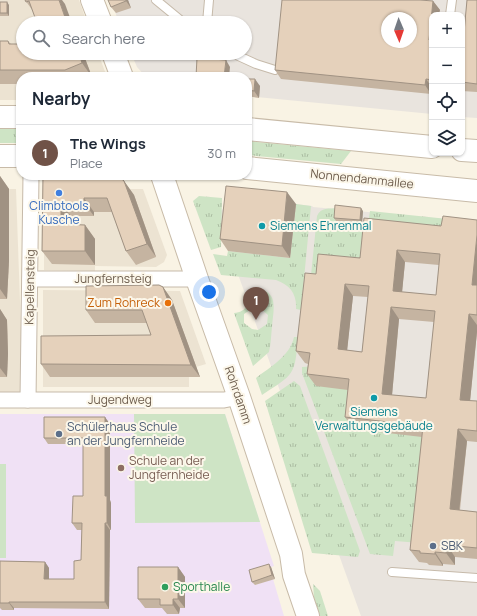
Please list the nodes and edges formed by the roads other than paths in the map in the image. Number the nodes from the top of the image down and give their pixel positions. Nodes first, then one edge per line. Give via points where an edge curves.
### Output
1 (92, 0) edge
2 (156, 0) edge
3 (209, 0) edge
4 (452, 0) edge
5 (450, 12) edge
6 (98, 16) edge
7 (175, 16) edge
8 (208, 16) edge
9 (116, 60) edge
10 (247, 60) edge
11 (275, 70) edge
12 (120, 72) edge
13 (0, 116) edge
14 (16, 117) edge
15 (252, 129) edge
16 (429, 147) edge
17 (465, 150) edge
18 (477, 151) edge
19 (0, 156) edge
20 (16, 156) edge
21 (252, 168) edge
22 (31, 180) edge
23 (164, 180) edge
24 (477, 191) edge
25 (30, 279) junction
26 (197, 279) junction
27 (239, 397) junction
28 (0, 400) edge
29 (28, 400) junction
30 (392, 572) dead end
31 (477, 578) edge
32 (308, 616) edge

1 - 6 main road
2 - 7 lane
3 - 8 lane
4 - 5 lane
9 - 12 main road
10 - 11 lane
13 - 14 main road
15 - 16 main road
17 - 18 main road
19 - 20 main road
21 - 24 main road, Nonnendammallee
22 - 25 street, Kapellensteig
23 - 26 main road, Rohrdamm
25 - 26 street, Jungfernsteig
25 - 29 street, Kapellensteig
26 - 27 main road, Rohrdamm
27 - 29 street, Jugendweg via 224,400
27 - 32 main road, Rohrdamm via 291,554 294,575
28 - 29 street, Jugendweg
30 - 31 lane

